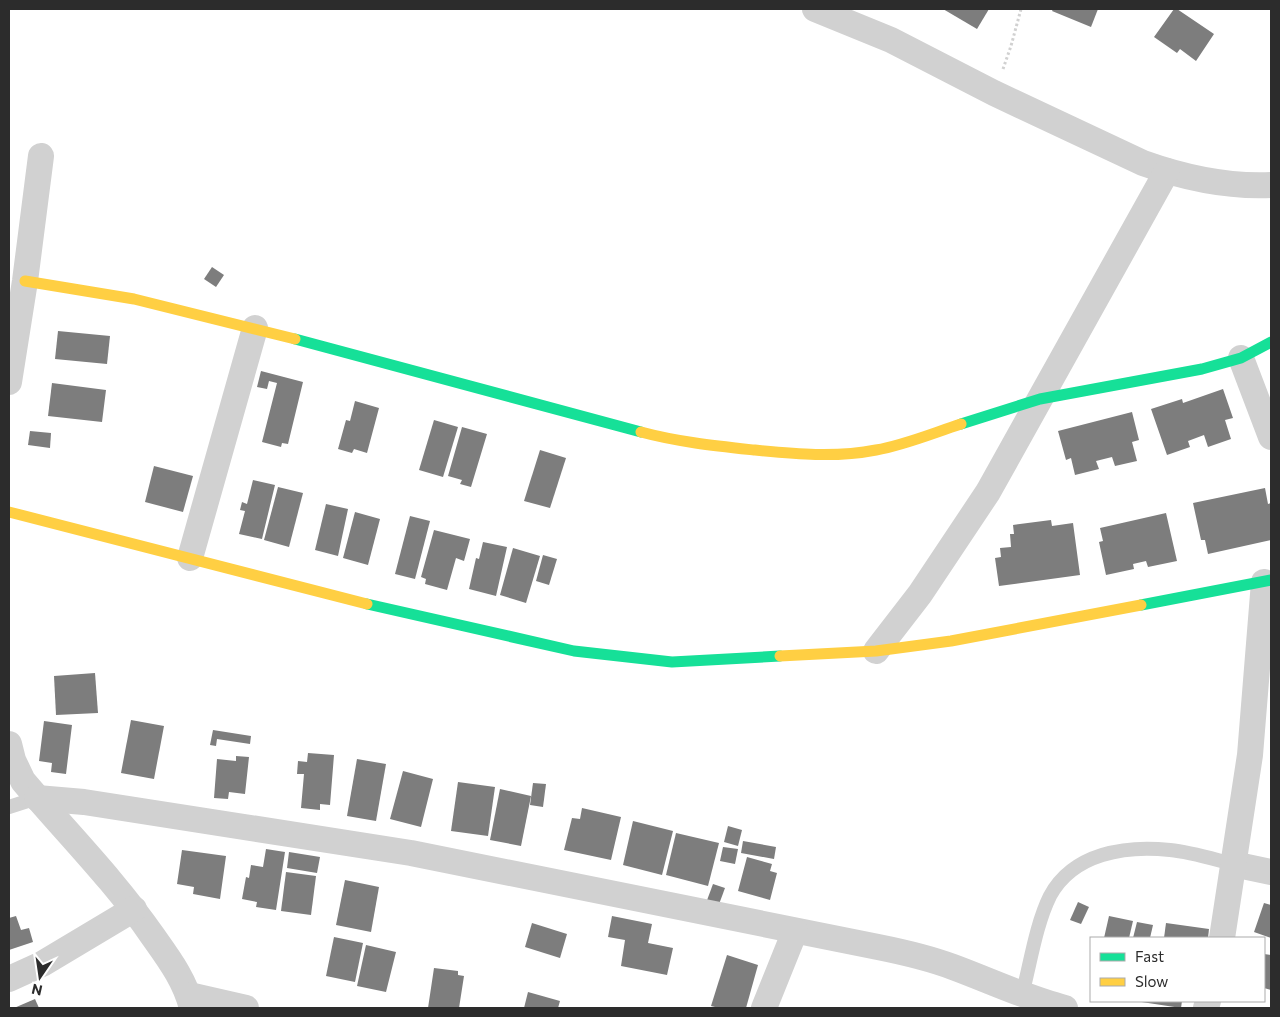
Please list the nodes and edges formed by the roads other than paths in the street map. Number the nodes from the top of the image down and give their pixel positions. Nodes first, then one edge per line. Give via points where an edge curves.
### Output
1 (815, 9) edge
2 (41, 156) dead end
3 (1167, 172) junction
4 (1271, 185) edge
5 (17, 279) edge
6 (255, 328) junction
7 (1271, 342) edge
8 (1241, 358) junction
9 (9, 382) edge
10 (1040, 399) junction
11 (1271, 437) edge
12 (9, 512) edge
13 (190, 558) junction
14 (1268, 581) edge
15 (876, 651) junction
16 (9, 744) edge
17 (38, 798) junction
18 (9, 807) edge
19 (1233, 864) junction
20 (1271, 872) edge
21 (134, 910) junction
22 (795, 930) junction
23 (1222, 937) edge
24 (9, 980) edge
25 (1022, 995) junction
26 (190, 1002) edge
27 (246, 1008) edge
28 (764, 1008) edge
29 (1065, 1008) edge

1 - 3 street via 892,40 994,93
2 - 5 street
3 - 4 street via 1238,185
3 - 10 street
5 - 6 street via 134,299
5 - 9 street
6 - 10 street via 658,437 807,456 879,450
6 - 13 street
7 - 8 street
8 - 10 street via 1202,369
8 - 11 street
10 - 15 street via 957,540
12 - 13 street
13 - 15 street via 357,602 574,651 672,662
14 - 15 street via 951,641
14 - 19 street via 1250,755
16 - 17 street via 23,780
17 - 18 lane
17 - 21 street
17 - 22 street via 84,802 411,853
19 - 20 street
19 - 23 street
19 - 25 lane via 1148,848 1109,853 1075,868 1062,879 1043,913
21 - 24 street
21 - 26 street via 177,970
22 - 25 street via 916,955
22 - 28 street
25 - 29 street
26 - 27 street

